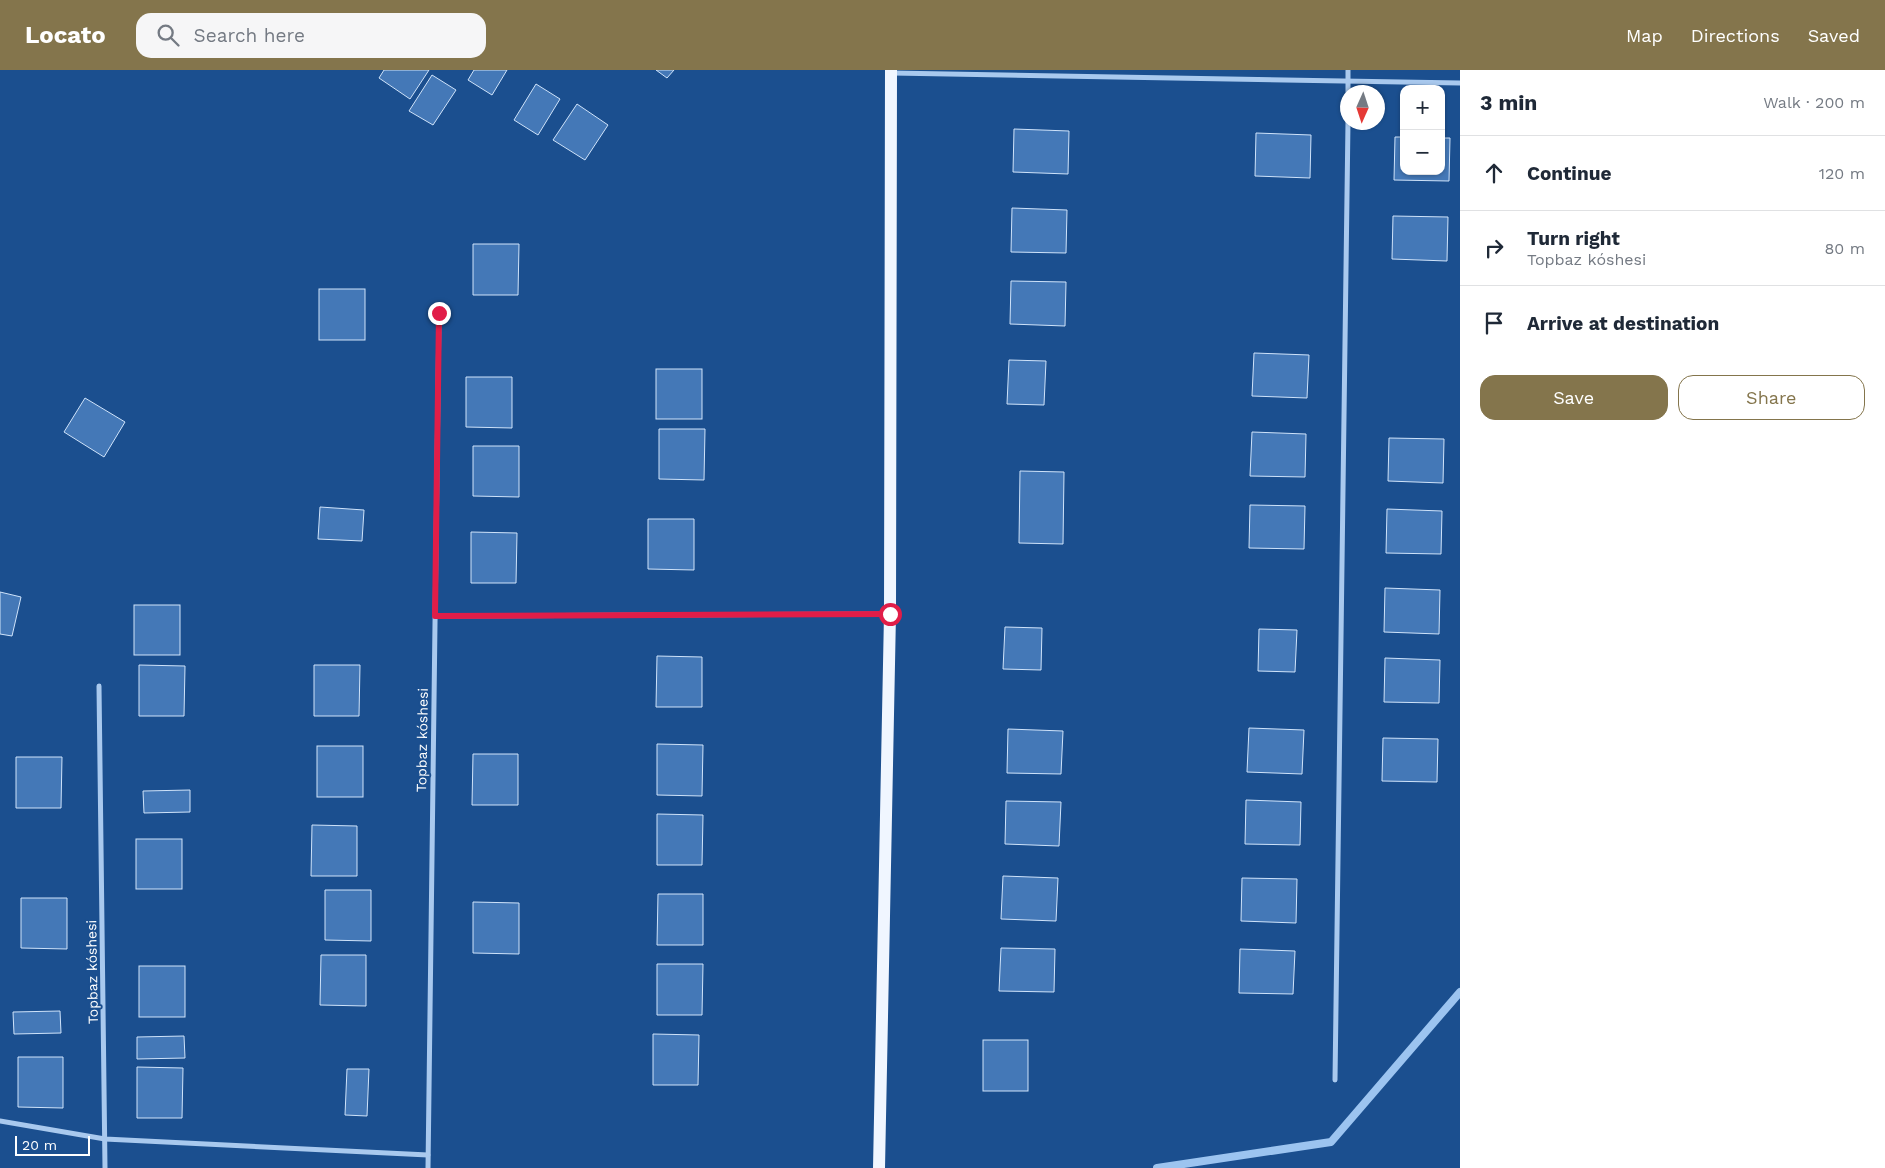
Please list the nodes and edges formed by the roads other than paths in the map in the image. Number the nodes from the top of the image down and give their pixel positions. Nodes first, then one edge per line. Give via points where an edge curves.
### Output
1 (1348, 70) edge
2 (892, 71) edge
3 (1348, 80) junction
4 (1460, 83) edge
5 (1348, 85) edge
6 (1348, 130) edge
7 (439, 313) dead end
8 (890, 614) junction
9 (435, 616) junction
10 (99, 686) dead end
11 (1335, 1080) dead end
12 (0, 1121) edge
13 (105, 1139) junction
14 (428, 1155) junction
15 (105, 1168) edge
16 (428, 1168) edge
17 (879, 1168) edge

1 - 3 street
2 - 3 street
2 - 8 main road
3 - 4 street
3 - 5 street
6 - 11 street
7 - 9 street, Topbaz kóshesi
8 - 9 street
8 - 17 main road
9 - 14 street, Topbaz kóshesi
10 - 13 street, Topbaz kóshesi
12 - 13 street
13 - 14 street
13 - 15 street, Topbaz kóshesi
14 - 16 street, Topbaz kóshesi

